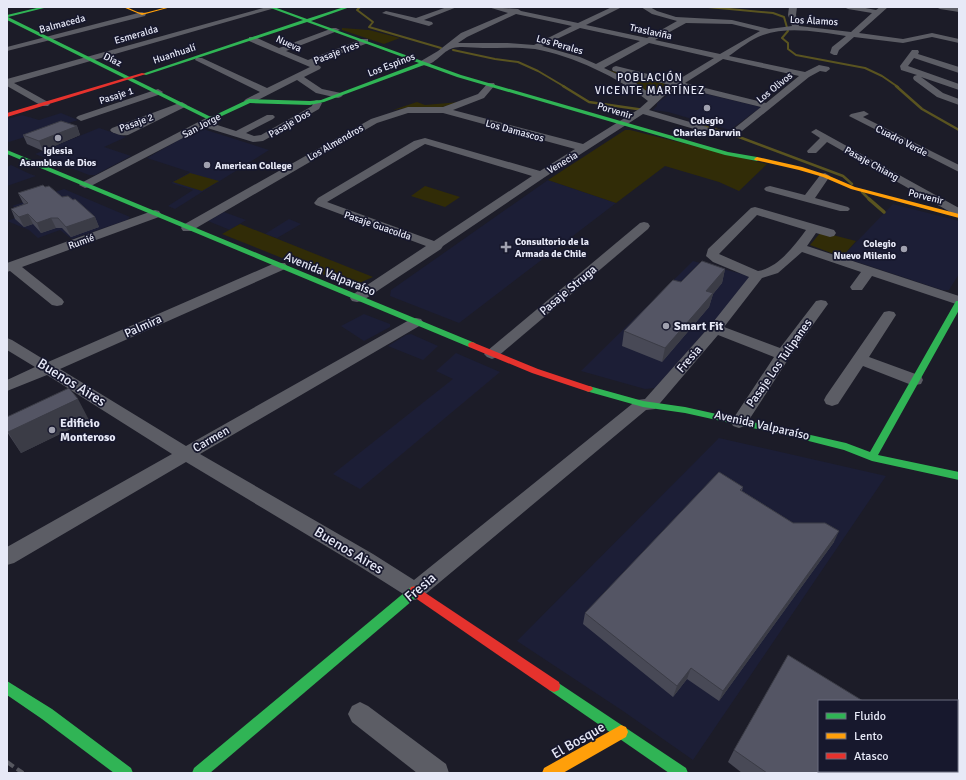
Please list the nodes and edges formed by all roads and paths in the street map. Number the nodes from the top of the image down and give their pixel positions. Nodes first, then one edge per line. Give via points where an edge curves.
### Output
1 (46, 7) edge
2 (125, 7) edge
3 (169, 7) edge
4 (270, 7) edge
5 (348, 7) edge
6 (402, 7) edge
7 (453, 7) edge
8 (492, 7) edge
9 (528, 7) edge
10 (618, 7) edge
11 (645, 7) edge
12 (793, 7) edge
13 (848, 7) edge
14 (884, 7) edge
15 (940, 7) edge
16 (959, 10) edge
17 (516, 12) junction
18 (878, 12) junction
19 (142, 14) junction
20 (7, 17) edge
21 (307, 20) junction
22 (684, 20) junction
23 (416, 21) junction
24 (429, 24) dead end
25 (579, 26) junction
26 (794, 28) junction
27 (336, 30) junction
28 (921, 30) dead end
29 (768, 31) junction
30 (853, 34) junction
31 (937, 36) junction
32 (48, 39) junction
33 (252, 39) junction
34 (365, 41) junction
35 (647, 41) junction
36 (959, 41) edge
37 (451, 46) junction
38 (535, 47) junction
39 (7, 49) edge
40 (280, 50) junction
41 (834, 53) dead end
42 (719, 57) junction
43 (89, 59) junction
44 (199, 60) dead end
45 (307, 63) junction
46 (424, 63) junction
47 (598, 66) junction
48 (317, 67) joint
49 (904, 68) junction
50 (826, 69) dead end
51 (959, 70) edge
52 (806, 76) junction
53 (298, 77) junction
54 (130, 79) junction
55 (7, 82) edge
56 (676, 84) junction
57 (491, 85) junction
58 (959, 87) edge
59 (158, 92) junction
60 (268, 92) junction
61 (338, 95) junction
62 (249, 101) junction
63 (959, 102) edge
64 (317, 103) junction
65 (45, 104) junction
66 (179, 106) junction
67 (647, 106) junction
68 (768, 106) junction
69 (444, 110) junction
70 (864, 114) dead end
71 (7, 115) edge
72 (270, 117) dead end
73 (81, 118) dead end
74 (206, 121) junction
75 (624, 124) junction
76 (704, 129) dead end
77 (739, 130) dead end
78 (816, 132) dead end
79 (237, 134) junction
80 (408, 135) dead end
81 (826, 138) junction
82 (425, 141) junction
83 (585, 148) junction
84 (812, 151) dead end
85 (9, 154) edge
86 (959, 169) edge
87 (541, 175) junction
88 (825, 176) junction
89 (85, 185) junction
90 (770, 189) dead end
91 (307, 199) dead end
92 (808, 199) junction
93 (320, 203) junction
94 (844, 209) dead end
95 (155, 214) junction
96 (959, 214) edge
97 (644, 226) dead end
98 (187, 228) junction
99 (813, 229) junction
100 (830, 233) dead end
101 (437, 246) junction
102 (799, 247) junction
103 (280, 266) junction
104 (10, 267) edge
105 (870, 270) junction
106 (758, 275) junction
107 (857, 287) dead end
108 (357, 298) junction
109 (57, 302) dead end
110 (959, 302) edge
111 (821, 304) dead end
112 (889, 315) dead end
113 (416, 322) junction
114 (715, 329) junction
115 (7, 343) edge
116 (492, 354) junction
117 (783, 355) junction
118 (860, 359) junction
119 (49, 368) junction
120 (915, 380) junction
121 (7, 386) edge
122 (832, 400) dead end
123 (646, 405) junction
124 (682, 419) dead end
125 (738, 422) junction
126 (186, 454) junction
127 (838, 455) dead end
128 (872, 457) junction
129 (959, 476) edge
130 (7, 557) edge
131 (415, 591) junction
132 (7, 688) edge
133 (360, 714) dead end
134 (621, 732) junction
135 (126, 773) edge
136 (199, 773) edge
137 (437, 773) edge
138 (550, 773) edge
139 (681, 773) edge

1 - 20 street
2 - 19 street
3 - 19 street, Balmaceda
4 - 21 street, Porvenir
4 - 43 street, Esmeralda
5 - 21 street, Huanhualí
6 - 23 street via 386,13
7 - 23 street
8 - 17 street, Traslaviña
9 - 17 street, Los Espinos
10 - 25 street
11 - 22 street, Los Álamos via 659,14
12 - 26 street
13 - 18 street
14 - 18 street
15 - 16 street
17 - 25 street, Traslaviña
17 - 37 street, Los Espinos via 464,35
18 - 30 street
19 - 32 street, Balmaceda
20 - 32 street, Díaz
21 - 27 street, Porvenir
21 - 33 street, Huanhualí
22 - 29 street, Los Álamos via 742,23
22 - 35 street
23 - 24 street
25 - 35 street, Traslaviña
25 - 38 street
26 - 29 street, Los Álamos
26 - 30 street, Los Álamos
27 - 34 street, Porvenir
27 - 40 street
28 - 31 street
29 - 42 street, Venecia
30 - 31 street, Los Álamos via 904,41
30 - 41 street
31 - 36 street
32 - 39 street, Balmaceda
32 - 43 street, Díaz
33 - 40 street, Nueva
33 - 54 street, Huanhualí
34 - 45 street, Pasaje Tres
34 - 46 street, Porvenir
35 - 42 street, Traslaviña
35 - 47 street
37 - 38 street, Los Perales via 494,44
37 - 46 street, Los Espinos
38 - 47 street, Los Perales
40 - 45 street, Nueva
42 - 52 street, Traslaviña
42 - 56 street, Venecia
43 - 54 street, Díaz
43 - 55 street, Esmeralda
44 - 60 street
45 - 48 street, Nueva
46 - 57 street, Porvenir
46 - 61 street, Los Espinos
47 - 56 street
47 - 67 street, Los Perales via 633,85
48 - 53 street, San Jorge
49 - 51 street via 914,54
49 - 58 street
49 - 63 street via 940,95
50 - 52 street, Los Olivos via 818,68
52 - 68 street, Los Olivos
53 - 60 street, San Jorge
53 - 61 street via 319,91
54 - 59 street, Díaz
54 - 65 street, Huanhualí
55 - 65 street
56 - 67 street, Venecia
56 - 68 street
57 - 69 street, Los Almendros via 481,96
57 - 75 street, Porvenir
59 - 66 street, Díaz
59 - 73 street, Pasaje 1
60 - 62 street, San Jorge
61 - 64 street, Los Espinos
62 - 64 street, Los Espinos
62 - 74 street, San Jorge
64 - 79 street, Pasaje Dos via 310,111 263,138
65 - 71 street, Huanhualí
66 - 66 street, Pasaje 2 via 128,125 115,130 124,133
66 - 74 street, Díaz
67 - 75 street, Venecia
67 - 76 street
68 - 77 street, Los Olivos
69 - 83 street, Los Damascos
69 - 98 street, Los Almendros via 408,110 374,121
70 - 86 street, Cuadro Verde via 854,116
72 - 79 street
74 - 79 street
74 - 89 street, San Jorge
75 - 83 street, Venecia
75 - 88 street, Porvenir via 727,154 775,162
78 - 81 street, Pasaje Chiang
80 - 82 street
81 - 84 street
81 - 96 street, Pasaje Chiang
82 - 87 street
82 - 93 street
83 - 87 street, Venecia
85 - 89 street, Avenida Valparaíso
87 - 101 street, Venecia
88 - 92 street
88 - 96 street, Porvenir via 853,188
89 - 95 street, Avenida Valparaíso
90 - 92 street
91 - 93 street, Pasaje Guacolda
92 - 94 street
93 - 101 street, Pasaje Guacolda
95 - 98 street, Avenida Valparaíso
95 - 104 street, Rumié
97 - 116 street, Pasaje Struga
98 - 103 street, Avenida Valparaíso
99 - 100 street
99 - 102 street
99 - 106 street via 761,213 751,214 712,256
101 - 108 street, Venecia
102 - 105 street
102 - 106 street via 775,270
103 - 108 street, Avenida Valparaíso
103 - 119 street, Palmira
104 - 109 street
105 - 107 street
105 - 110 street
106 - 114 street, Fresia
108 - 113 street, Avenida Valparaíso
110 - 120 street
111 - 117 street, Pasaje Los Tulipanes
112 - 118 street
113 - 116 street, Avenida Valparaíso
113 - 126 street, Carmen
114 - 117 street
114 - 123 street, Fresia
115 - 119 street, Buenos Aires
116 - 123 street, Avenida Valparaíso via 560,379
117 - 125 street, Pasaje Los Tulipanes
118 - 120 street
118 - 122 street
119 - 121 street, Palmira
119 - 126 street, Buenos Aires
120 - 128 street
123 - 124 street, Avenida Valparaíso
123 - 125 street, Avenida Valparaíso via 685,410
123 - 131 street, Fresia
125 - 128 street, Avenida Valparaíso via 846,447
126 - 130 street, Carmen
126 - 131 street, Buenos Aires
127 - 128 street, Avenida Valparaíso via 852,458
128 - 129 street, Avenida Valparaíso
131 - 134 street, Buenos Aires
131 - 136 street, Fresia
132 - 135 street via 47,714
133 - 137 street
134 - 138 street, El Bosque
134 - 139 street, Buenos Aires

